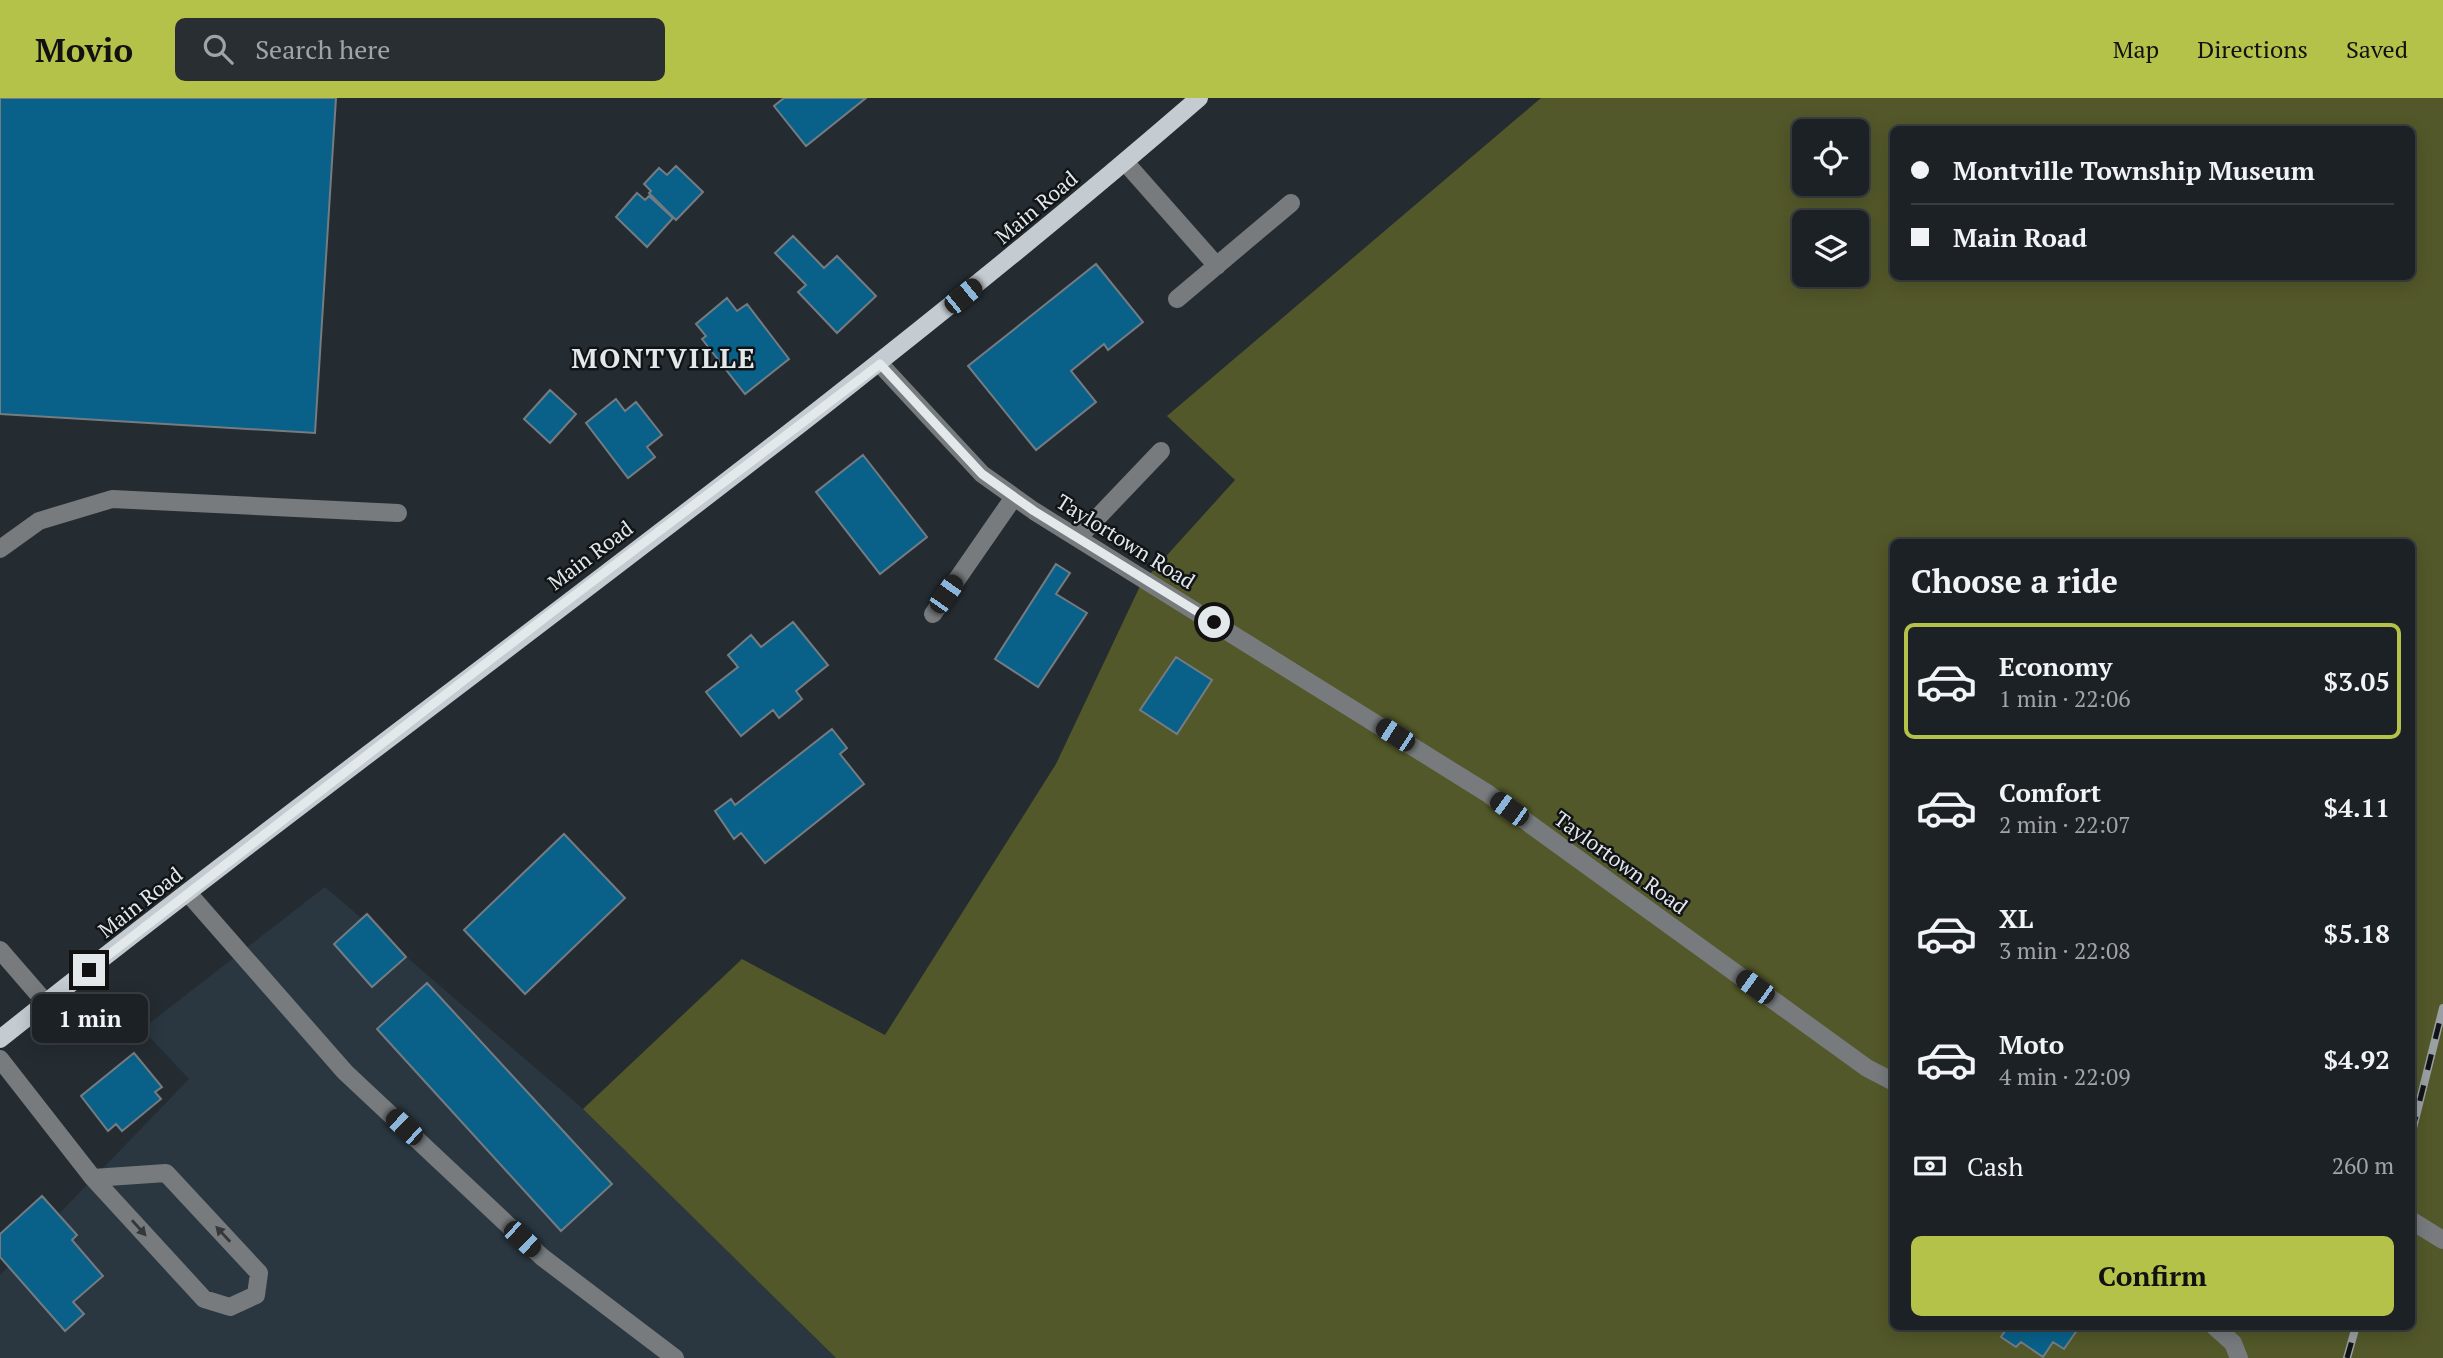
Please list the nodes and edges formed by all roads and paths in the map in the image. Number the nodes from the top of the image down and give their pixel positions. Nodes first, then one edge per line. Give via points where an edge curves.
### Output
1 (1199, 98) edge
2 (1125, 162) junction
3 (1291, 203) dead end
4 (1217, 266) junction
5 (1177, 299) dead end
6 (880, 364) junction
7 (1161, 451) dead end
8 (1014, 497) junction
9 (398, 513) dead end
10 (1078, 538) junction
11 (0, 549) edge
12 (933, 614) dead end
13 (188, 893) junction
14 (0, 950) edge
15 (46, 1003) junction
16 (0, 1039) edge
17 (0, 1059) edge
18 (1890, 1080) edge
19 (93, 1178) junction
20 (2415, 1223) edge
21 (2443, 1240) edge
22 (2218, 1330) edge
23 (675, 1358) edge
24 (2239, 1358) edge

1 - 2 main road, Main Road
2 - 4 street
2 - 6 main road, Main Road
3 - 4 street
4 - 5 street
6 - 8 street, Taylortown Road via 982,474
6 - 13 main road, Main Road
7 - 10 street
8 - 10 street, Taylortown Road
8 - 12 street
9 - 11 street via 113,499 39,521
10 - 18 street, Taylortown Road via 1487,793 1867,1068
13 - 15 main road, Main Road
13 - 23 street via 345,1072 542,1257
14 - 15 street
15 - 16 main road, Main Road
17 - 19 street
19 -> 19 street via 204,1300 230,1307 256,1295 259,1273 166,1173
20 - 21 street
22 - 24 street

